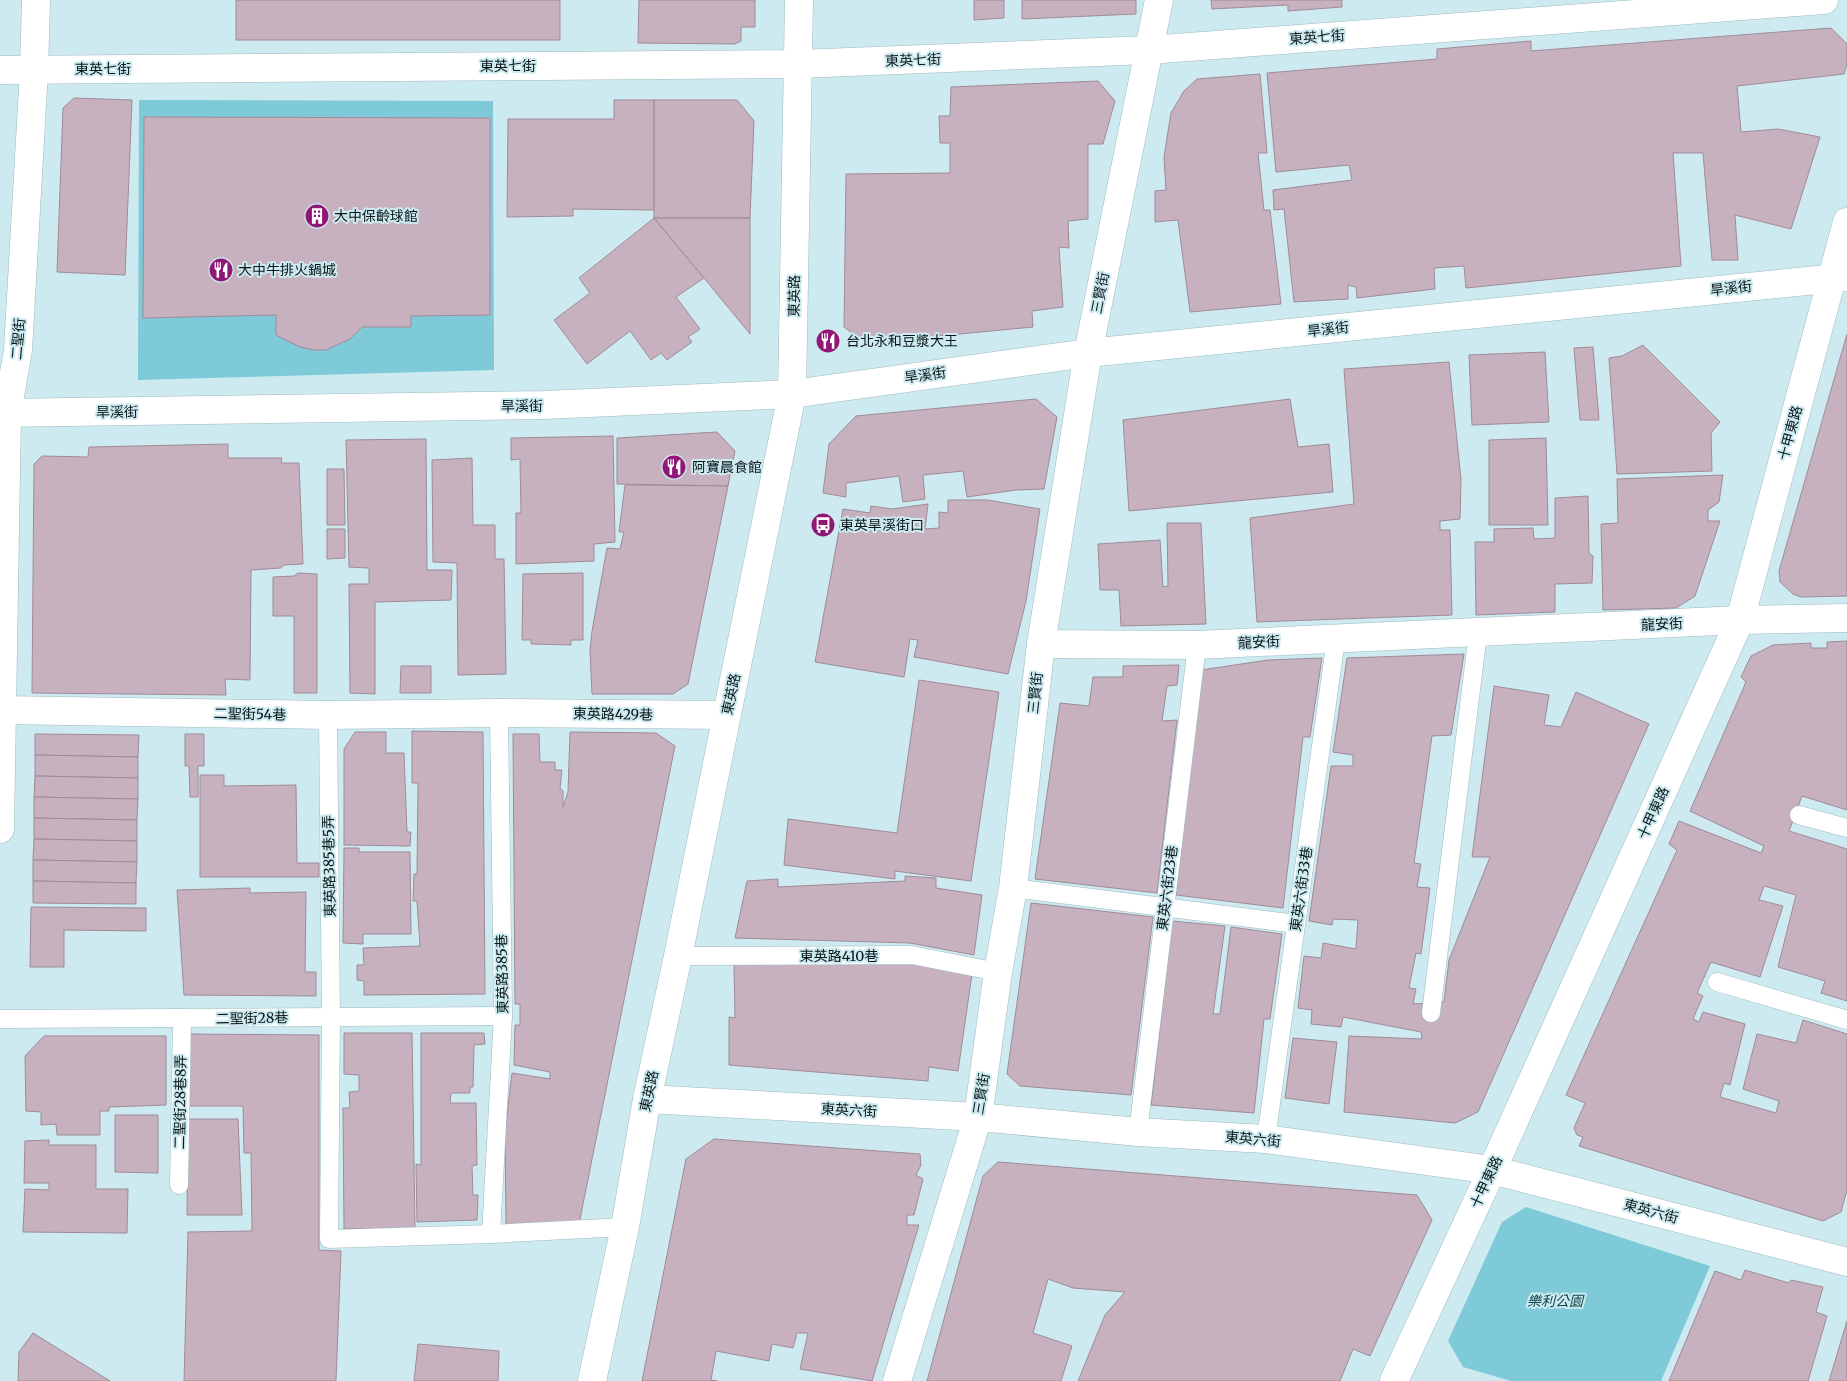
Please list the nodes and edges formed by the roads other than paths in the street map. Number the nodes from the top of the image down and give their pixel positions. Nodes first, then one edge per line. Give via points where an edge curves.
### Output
1 (36, 0) edge
2 (799, 0) edge
3 (1159, 0) edge
4 (1824, 0) edge
5 (1148, 50) junction
6 (798, 64) junction
7 (0, 70) edge
8 (34, 70) junction
9 (1847, 222) edge
10 (1839, 277) edge
11 (1088, 353) junction
12 (792, 394) junction
13 (4, 413) edge
14 (1847, 618) edge
15 (1740, 620) junction
16 (1478, 633) junction
17 (1336, 639) junction
18 (1041, 644) junction
19 (1197, 645) junction
20 (2, 710) junction
21 (499, 713) junction
22 (328, 715) junction
23 (726, 715) junction
24 (1798, 815) dead end
25 (1847, 828) edge
26 (0, 829) edge
27 (1013, 888) junction
28 (1165, 906) junction
29 (1296, 924) junction
30 (678, 956) junction
31 (998, 972) junction
32 (1717, 982) dead end
33 (1431, 1013) dead end
34 (503, 1016) junction
35 (331, 1017) junction
36 (0, 1019) edge
37 (182, 1019) junction
38 (1847, 1020) edge
39 (647, 1099) junction
40 (978, 1118) junction
41 (1138, 1132) junction
42 (1266, 1139) junction
43 (1492, 1170) junction
44 (179, 1185) dead end
45 (625, 1227) junction
46 (491, 1234) junction
47 (1847, 1260) edge
48 (592, 1381) edge
49 (897, 1381) edge
50 (1397, 1381) edge

1 - 8 street, 二聖街
2 - 6 street, 東英路
3 - 5 street, 三賢街
4 - 5 street, 東英七街
5 - 6 street, 東英七街
5 - 11 street, 三賢街
6 - 8 street, 東英七街
6 - 12 street, 東英路
7 - 8 street, 東英七街
8 - 13 street, 二聖街 via 18,350
9 - 10 street, 十甲東路
10 - 11 street, 旱溪街
10 - 15 street, 十甲東路
11 - 12 street, 旱溪街
11 - 18 street, 三賢街
12 - 13 street, 旱溪街 via 544,405
12 - 23 street, 東英路
13 - 20 street, 二聖街
14 - 15 street, 龍安街
15 - 16 street, 龍安街
15 - 43 street, 十甲東路
16 - 17 street, 龍安街
16 - 33 lane
17 - 19 street, 龍安街
17 - 29 lane, 東英六街33巷
18 - 19 street, 龍安街
18 - 27 street, 三賢街
19 - 28 lane, 東英六街23巷
20 - 22 street, 二聖街54巷
20 - 26 street, 二聖街
21 - 22 street, 二聖街54巷
21 - 23 street, 東英路429巷
21 - 34 lane, 東英路385巷
22 - 35 lane, 東英路385巷5弄
23 - 30 street, 東英路
24 - 25 lane
27 - 28 lane
27 - 31 street, 三賢街
28 - 29 lane
28 - 41 lane, 東英六街23巷
29 - 42 lane, 東英六街33巷
30 - 31 lane, 東英路410巷 via 912,955
30 - 39 street, 東英路
31 - 40 street, 三賢街
32 - 38 lane
34 - 35 lane, 二聖街28巷
34 - 46 lane, 東英路385巷
35 - 37 lane, 二聖街28巷
35 - 46 lane via 329,1239
36 - 37 lane, 二聖街28巷
37 - 44 lane, 二聖街28巷8弄
39 - 40 street, 東英六街
39 - 45 street, 東英路
40 - 41 street, 東英六街
40 - 49 street, 三賢街
41 - 42 street, 東英六街
42 - 43 street, 東英六街
43 - 47 street, 東英六街
43 - 50 street, 十甲東路
45 - 46 lane
45 - 48 street, 東英路

